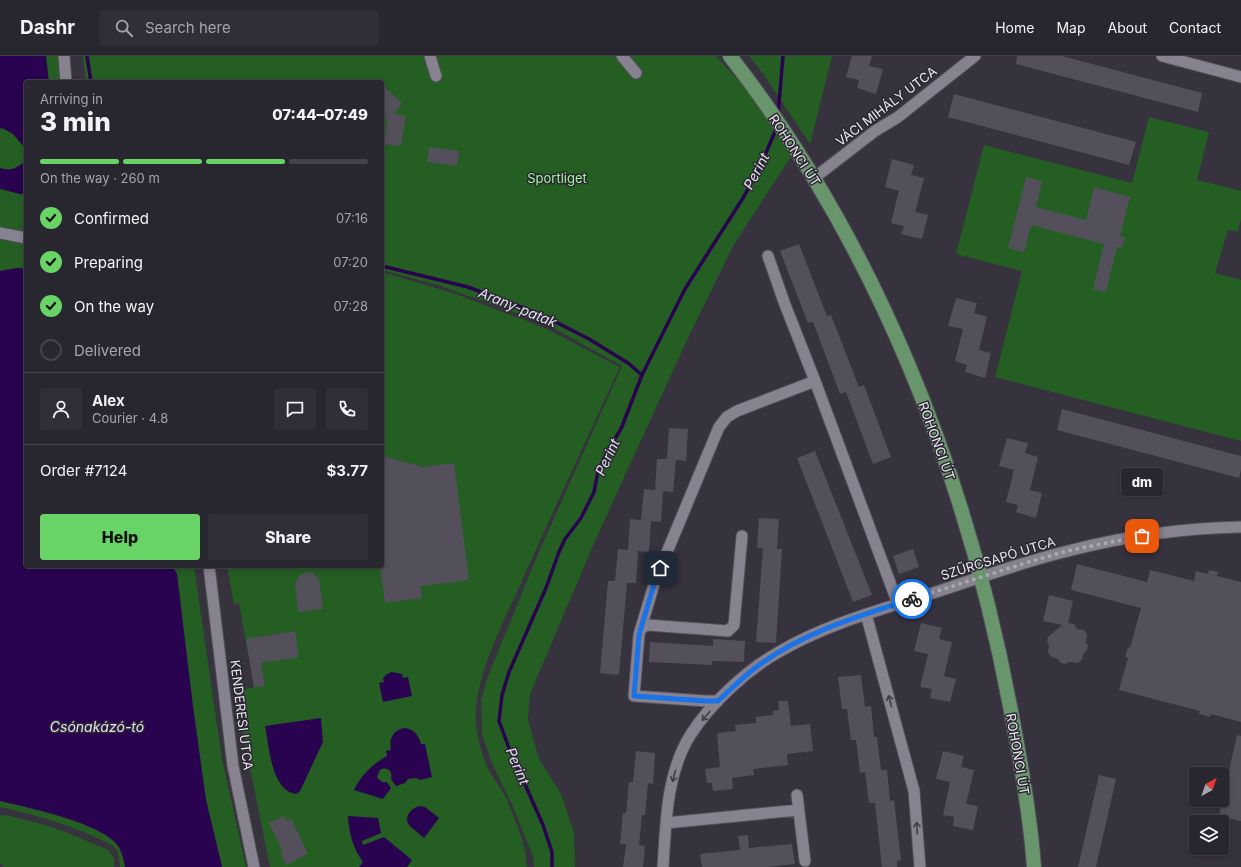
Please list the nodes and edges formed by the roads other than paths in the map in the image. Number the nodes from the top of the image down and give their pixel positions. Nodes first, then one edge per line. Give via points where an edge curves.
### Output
1 (64, 56) edge
2 (430, 56) edge
3 (622, 56) edge
4 (730, 56) edge
5 (975, 56) edge
6 (1162, 56) edge
7 (636, 73) dead end
8 (436, 76) dead end
9 (1241, 77) edge
10 (66, 80) edge
11 (814, 178) junction
12 (0, 233) edge
13 (24, 238) edge
14 (768, 256) dead end
15 (815, 381) junction
16 (1241, 527) edge
17 (742, 536) dead end
18 (209, 568) edge
19 (982, 577) junction
20 (898, 604) junction
21 (866, 614) junction
22 (642, 628) junction
23 (718, 701) junction
24 (797, 795) dead end
25 (798, 810) junction
26 (666, 823) junction
27 (804, 861) dead end
28 (254, 867) edge
29 (663, 867) edge
30 (920, 867) edge
31 (1034, 867) edge

1 - 10 street
2 - 8 street
3 - 7 street
4 - 11 main road, ROHONCI ÚT via 754,86
5 - 11 street, VÁCI MIHÁLY UTCA via 898,117 875,131
6 - 9 street
11 - 19 main road, ROHONCI ÚT via 879,297 904,353 952,480
12 - 13 street
14 - 15 street
15 - 20 street
15 - 22 street via 737,411 727,417 719,427 655,581
16 - 19 street, SZŰRCSAPÓ UTCA via 1158,533 1111,541 1071,550
17 - 22 street via 734,625 728,631 648,624
18 - 28 street, KENDERESI UTCA via 233,766
19 - 20 street, SZŰRCSAPÓ UTCA
19 - 31 main road, ROHONCI ÚT via 998,642 1019,750
20 - 21 street, SZŰRCSAPÓ UTCA
21 - 23 street, SZŰRCSAPÓ UTCA via 830,627 775,654 751,671
30 -> 21 street via 914,791
22 - 23 street via 639,635 634,696
23 -> 26 street, SZŰRCSAPÓ UTCA via 688,739 673,776
24 - 25 street
25 - 26 street
25 - 27 street
26 - 29 street, SZŰRCSAPÓ UTCA

